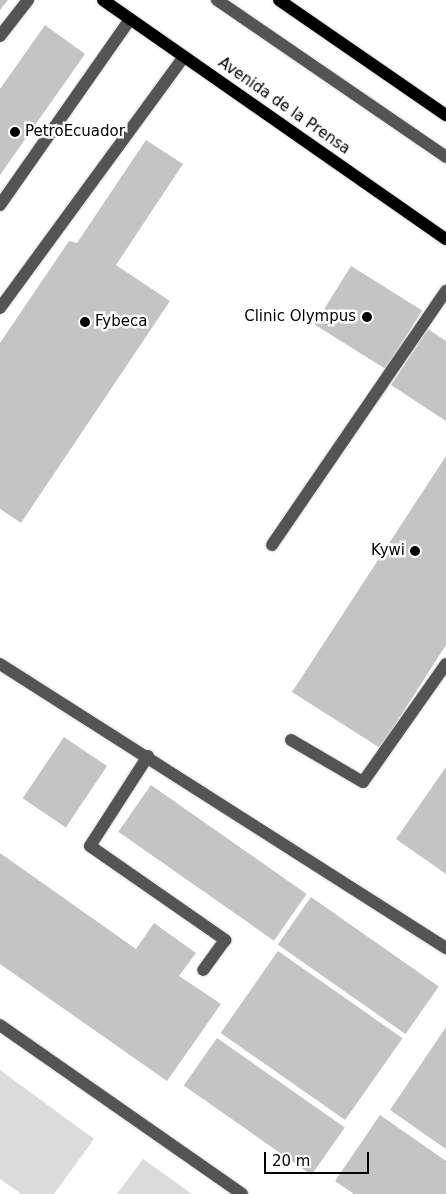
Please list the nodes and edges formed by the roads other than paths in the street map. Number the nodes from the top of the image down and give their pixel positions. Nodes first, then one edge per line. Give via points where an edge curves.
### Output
1 (28, 0) edge
2 (103, 0) edge
3 (217, 0) edge
4 (279, 0) edge
5 (130, 19) junction
6 (0, 36) edge
7 (184, 56) junction
8 (446, 115) edge
9 (446, 157) edge
10 (0, 204) edge
11 (446, 239) edge
12 (446, 291) edge
13 (0, 308) edge
14 (272, 545) dead end
15 (0, 664) edge
16 (446, 664) edge
17 (291, 740) dead end
18 (148, 756) junction
19 (446, 948) edge
20 (203, 970) dead end
21 (0, 1025) edge
22 (242, 1194) edge

1 - 6 lane
2 - 5 main road, Avenida de la Prensa
3 - 9 lane
4 - 8 main road
5 - 7 main road, Avenida de la Prensa
5 - 10 lane
7 - 11 main road, Avenida de la Prensa
7 - 13 lane
12 - 14 lane
15 - 18 lane
16 - 17 lane via 363,782
18 - 19 lane
18 - 20 lane via 90,846 225,940
21 - 22 lane

